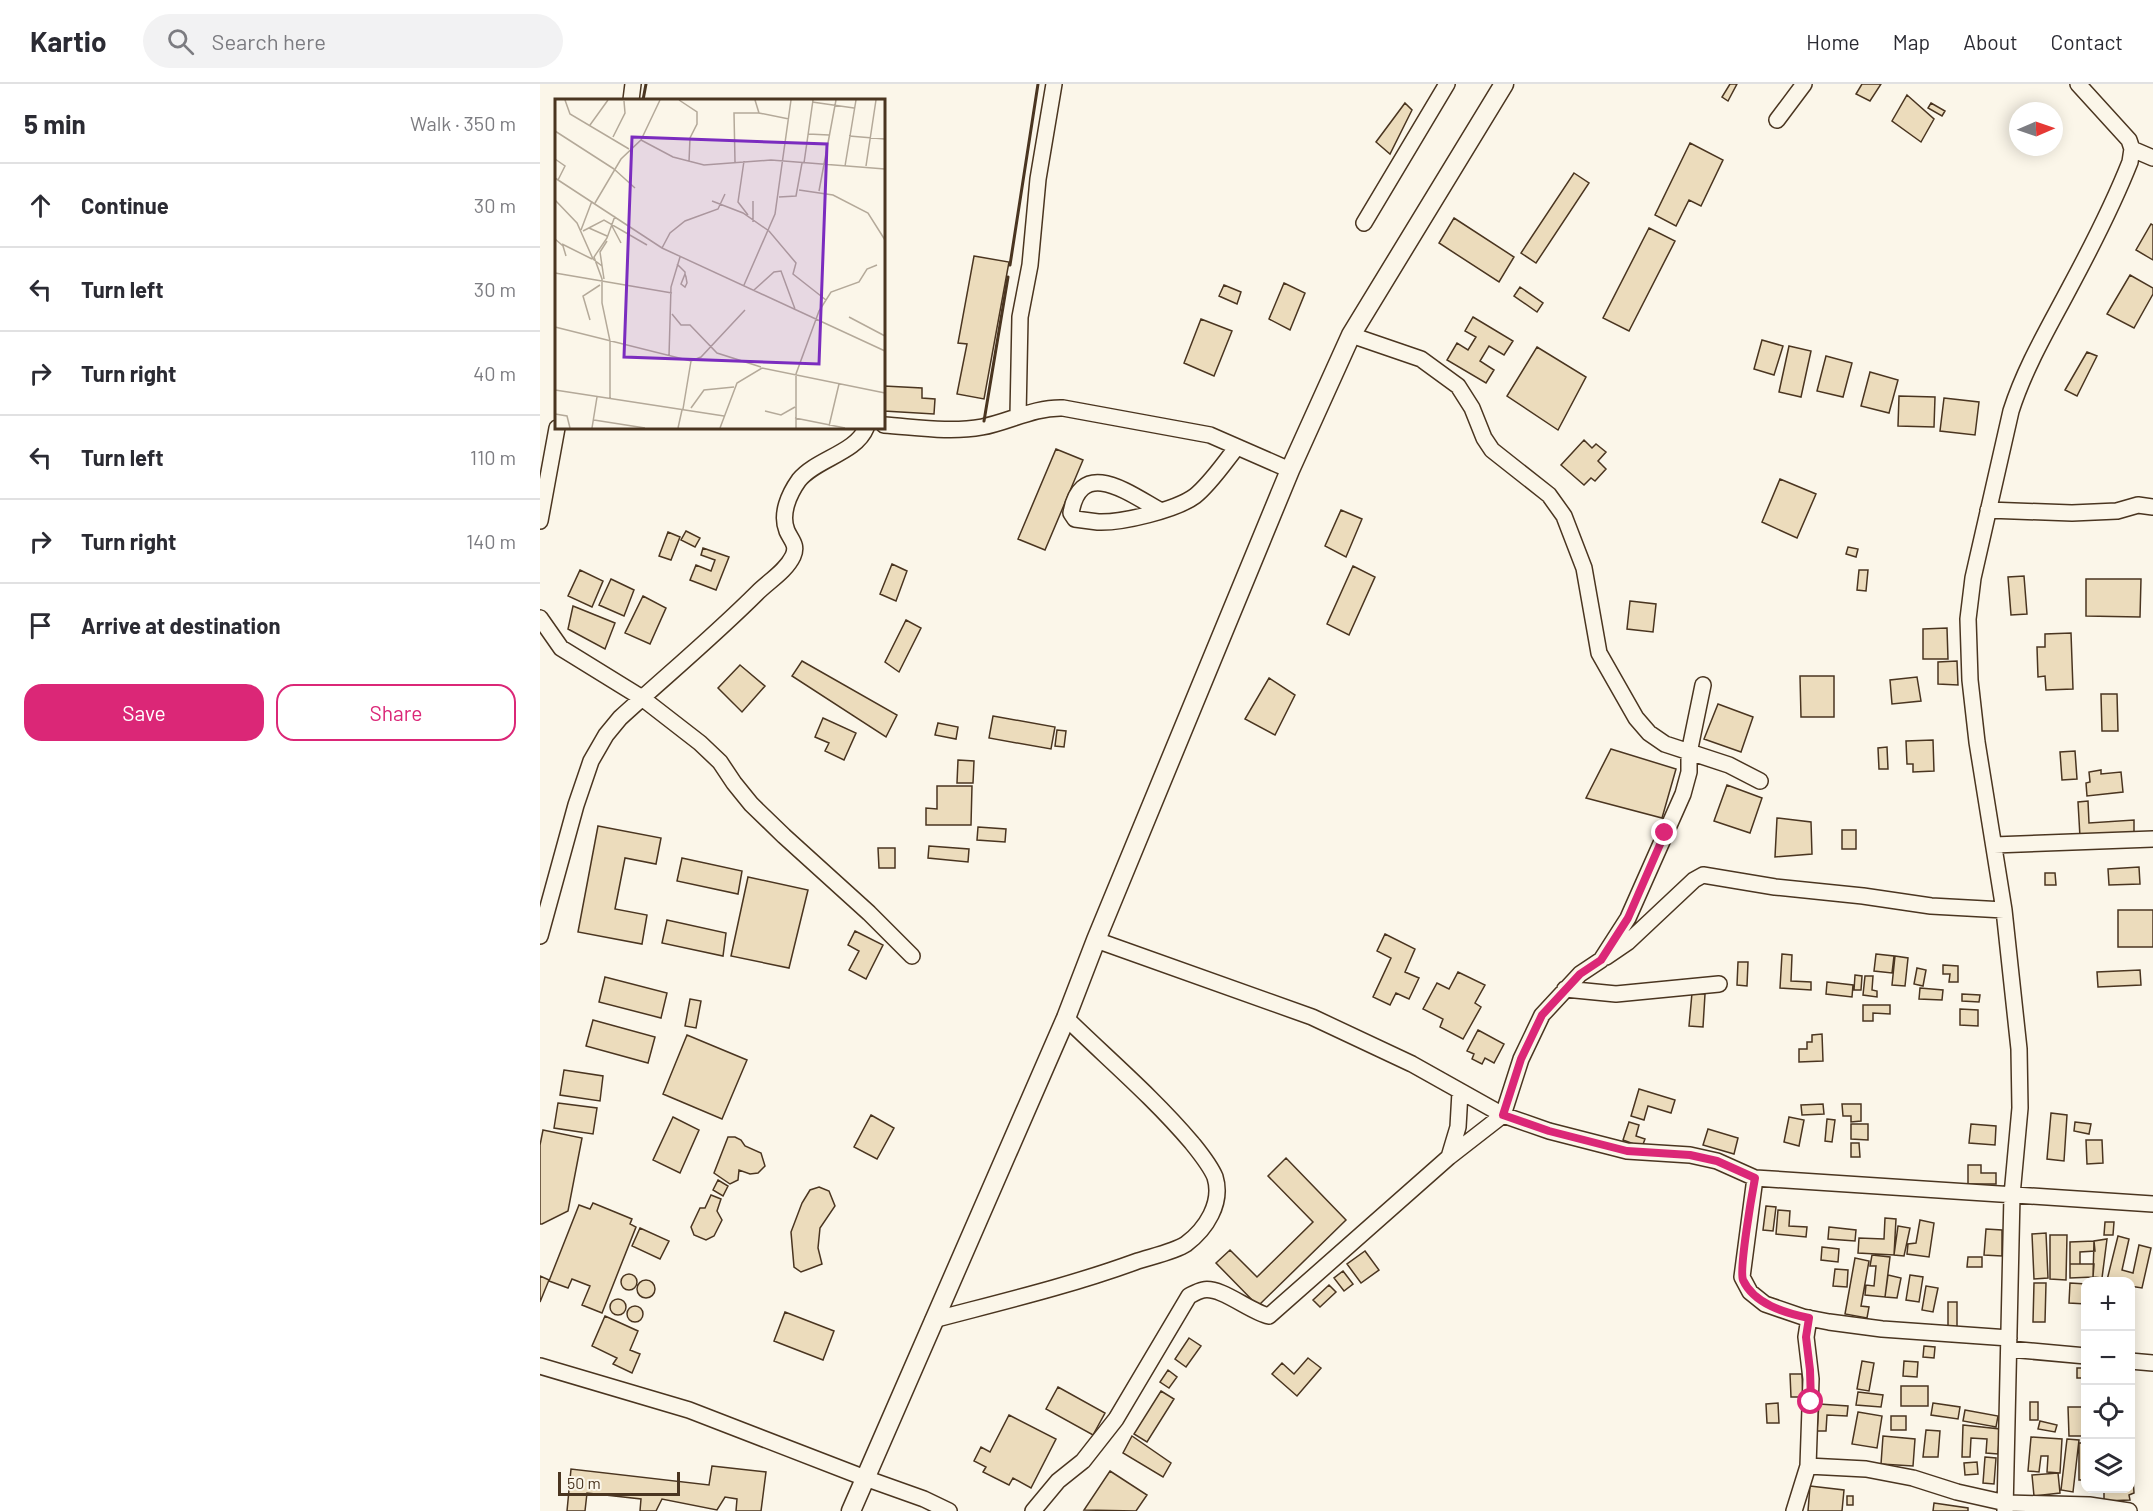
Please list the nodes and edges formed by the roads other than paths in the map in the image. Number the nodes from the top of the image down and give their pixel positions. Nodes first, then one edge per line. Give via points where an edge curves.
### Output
1 (633, 84) edge
2 (1054, 84) edge
3 (1447, 84) edge
4 (1504, 84) edge
5 (1804, 84) edge
6 (2078, 84) edge
7 (631, 99) edge
8 (1777, 120) dead end
9 (2132, 148) junction
10 (2153, 158) edge
11 (1364, 223) dead end
12 (1351, 335) junction
13 (1018, 416) junction
14 (885, 425) edge
15 (557, 429) edge
16 (865, 429) edge
17 (1237, 447) junction
18 (1290, 470) junction
19 (2153, 507) edge
20 (1988, 510) junction
21 (1161, 511) junction
22 (540, 521) edge
23 (540, 618) edge
24 (1703, 685) dead end
25 (642, 698) junction
26 (1689, 753) junction
27 (1760, 781) dead end
28 (2153, 839) edge
29 (1994, 845) junction
30 (2004, 910) junction
31 (540, 936) edge
32 (1096, 940) junction
33 (912, 956) dead end
34 (1601, 960) junction
35 (1719, 984) dead end
36 (1565, 989) junction
37 (1066, 1018) junction
38 (1460, 1092) junction
39 (1503, 1115) junction
40 (1449, 1157) junction
41 (1755, 1178) junction
42 (2012, 1196) junction
43 (2153, 1204) edge
44 (1809, 1318) junction
45 (933, 1320) junction
46 (2009, 1344) junction
47 (2081, 1355) edge
48 (2135, 1361) edge
49 (2153, 1363) edge
50 (540, 1365) edge
51 (1808, 1466) junction
52 (865, 1478) junction
53 (2005, 1507) edge
54 (852, 1511) edge
55 (949, 1511) edge
56 (1033, 1511) edge
57 (1794, 1511) edge
58 (2129, 1511) edge

1 - 7 street
2 - 13 street via 1020,317
3 - 11 street
4 - 12 street
5 - 8 street
6 - 9 street via 2123,132
9 - 10 street
9 - 20 street via 2117,194 2018,391
12 - 18 street
12 - 26 street via 1421,359 1458,386 1492,450 1549,495 1564,516 1584,568 1599,653 1636,718 1649,733
13 - 14 street via 964,429
13 - 17 street via 1063,408 1210,435
15 - 22 street
16 - 25 street via 858,440 811,469 791,493 785,514 795,547 790,561 722,629
17 - 18 street
17 - 21 street via 1195,495
18 - 32 street
19 - 20 street via 2138,505 2117,511 2072,513
20 - 29 street via 1968,620 1977,742
21 - 21 street via 1100,522 1075,519 1071,513 1079,488 1092,481 1122,490
23 - 25 street via 561,648
24 - 26 street
25 - 31 street via 606,735 591,761
25 - 33 street via 720,762 752,804
26 - 27 street via 1729,765
26 - 34 street via 1683,794 1628,918
28 - 29 street
29 - 30 street
30 - 34 street via 1931,906 1703,875 1628,942
30 - 42 street via 2019,1049 2020,1108
32 - 37 street
32 - 38 street via 1312,1017 1412,1064
34 - 36 street
35 - 36 street via 1616,994
36 - 39 street via 1542,1015 1521,1059
37 - 45 street
37 - 45 street via 1154,1103 1203,1157 1215,1177 1217,1196 1213,1211 1204,1227 1185,1245 1076,1283
38 - 39 street
38 - 40 street via 1458,1127
39 - 40 street
39 - 41 street via 1627,1151 1717,1161
40 - 56 street via 1269,1316 1221,1293 1204,1289 1189,1296 1116,1419 1083,1461 1058,1481
41 - 42 street
41 - 44 street via 1742,1277 1750,1292 1765,1304
42 - 43 street
42 - 46 street
44 - 46 street
44 - 51 street
45 - 52 street
46 - 47 street
46 - 53 street
48 - 49 street
50 - 52 street via 689,1410
51 - 53 street via 1866,1469 1913,1478
51 - 57 street
52 - 54 street
52 - 55 street
53 - 58 street via 2089,1505

